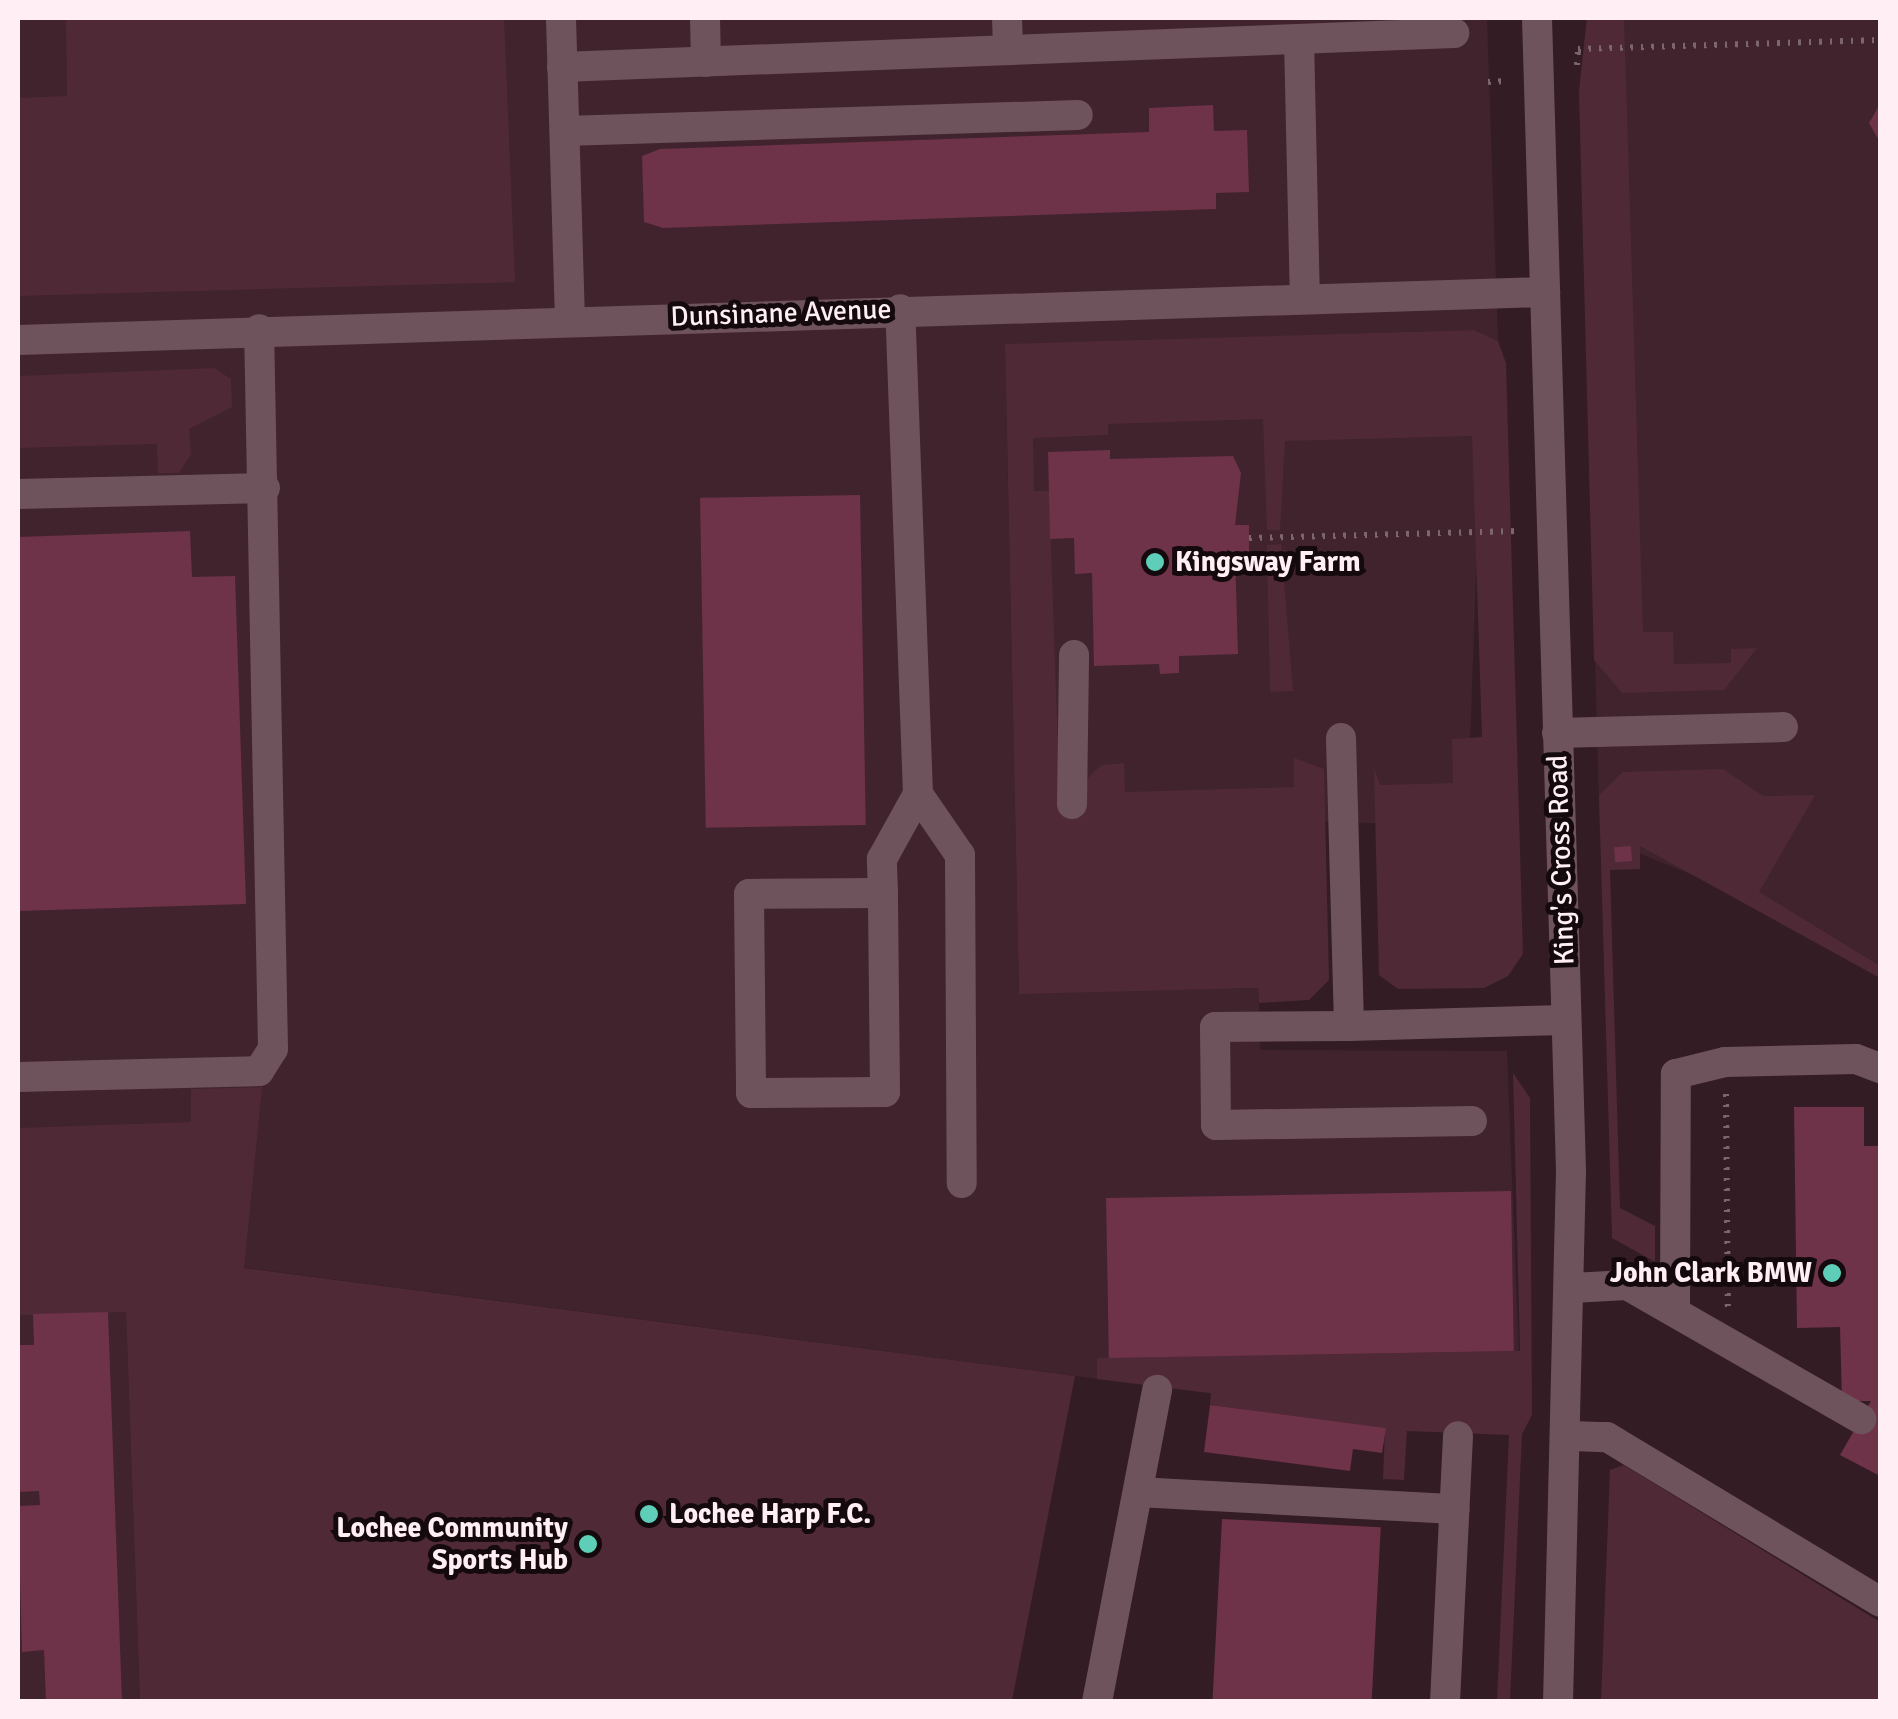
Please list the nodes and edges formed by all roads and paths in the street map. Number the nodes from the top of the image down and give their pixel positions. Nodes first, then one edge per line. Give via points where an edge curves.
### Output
1 (561, 18) edge
2 (705, 18) edge
3 (1007, 18) edge
4 (1537, 18) edge
5 (1454, 34) dead end
6 (1299, 40) junction
7 (1880, 40) edge
8 (1008, 50) junction
9 (706, 62) junction
10 (562, 67) junction
11 (1538, 81) junction
12 (1488, 82) dead end
13 (1078, 114) dead end
14 (564, 131) junction
15 (1545, 292) junction
16 (1305, 298) junction
17 (900, 309) junction
18 (570, 320) junction
19 (259, 329) junction
20 (18, 340) edge
21 (265, 488) junction
22 (18, 494) edge
23 (1551, 530) junction
24 (1249, 538) dead end
25 (1074, 655) dead end
26 (1784, 727) dead end
27 (1557, 734) junction
28 (1341, 738) dead end
29 (918, 794) junction
30 (1072, 804) dead end
31 (883, 893) junction
32 (1566, 1020) junction
33 (1349, 1026) junction
34 (1725, 1062) junction
35 (1880, 1068) edge
36 (18, 1077) edge
37 (1472, 1121) dead end
38 (962, 1182) dead end
39 (1572, 1288) junction
40 (1675, 1311) junction
41 (1728, 1343) junction
42 (1158, 1390) dead end
43 (1861, 1419) dead end
44 (1458, 1436) dead end
45 (1570, 1436) junction
46 (1138, 1492) junction
47 (1454, 1509) junction
48 (1880, 1602) edge
49 (1097, 1702) edge
50 (1444, 1702) edge
51 (1558, 1702) edge

1 - 10 street
2 - 9 street
3 - 8 street
4 - 11 street, King's Cross Road
5 - 6 street
6 - 8 street
6 - 16 street
7 - 11 path via 1578,49 1576,79
8 - 9 street
9 - 10 street
10 - 14 street
11 - 12 path
11 - 15 street, King's Cross Road
13 - 14 street
14 - 18 street
15 - 16 street, Dunsinane Avenue
15 - 23 street, King's Cross Road
16 - 17 street, Dunsinane Avenue
17 - 18 street, Dunsinane Avenue
17 - 29 street
18 - 19 street, Dunsinane Avenue
19 - 20 street, Dunsinane Avenue
19 - 21 street
21 - 22 street
21 - 36 street via 258,564 273,1049 258,1071
23 - 24 path
23 - 27 street, King's Cross Road
25 - 30 street
26 - 27 street
27 - 32 street, King's Cross Road
28 - 33 street
29 - 31 street via 882,858
29 - 38 street via 960,855
31 - 31 street via 884,1092 750,1093 749,894
32 - 33 street
32 - 39 street, King's Cross Road
33 - 37 street via 1215,1027 1216,1125
34 - 35 street via 1856,1060
34 - 40 street via 1691,1064 1672,1091
34 - 41 path
39 - 40 street via 1626,1285
39 - 45 street, King's Cross Road
40 - 41 street
41 - 43 street
42 - 46 street
44 - 47 street
45 - 48 street via 1607,1437
45 - 51 street, King's Cross Road
46 - 47 street
46 - 49 street
47 - 50 street

